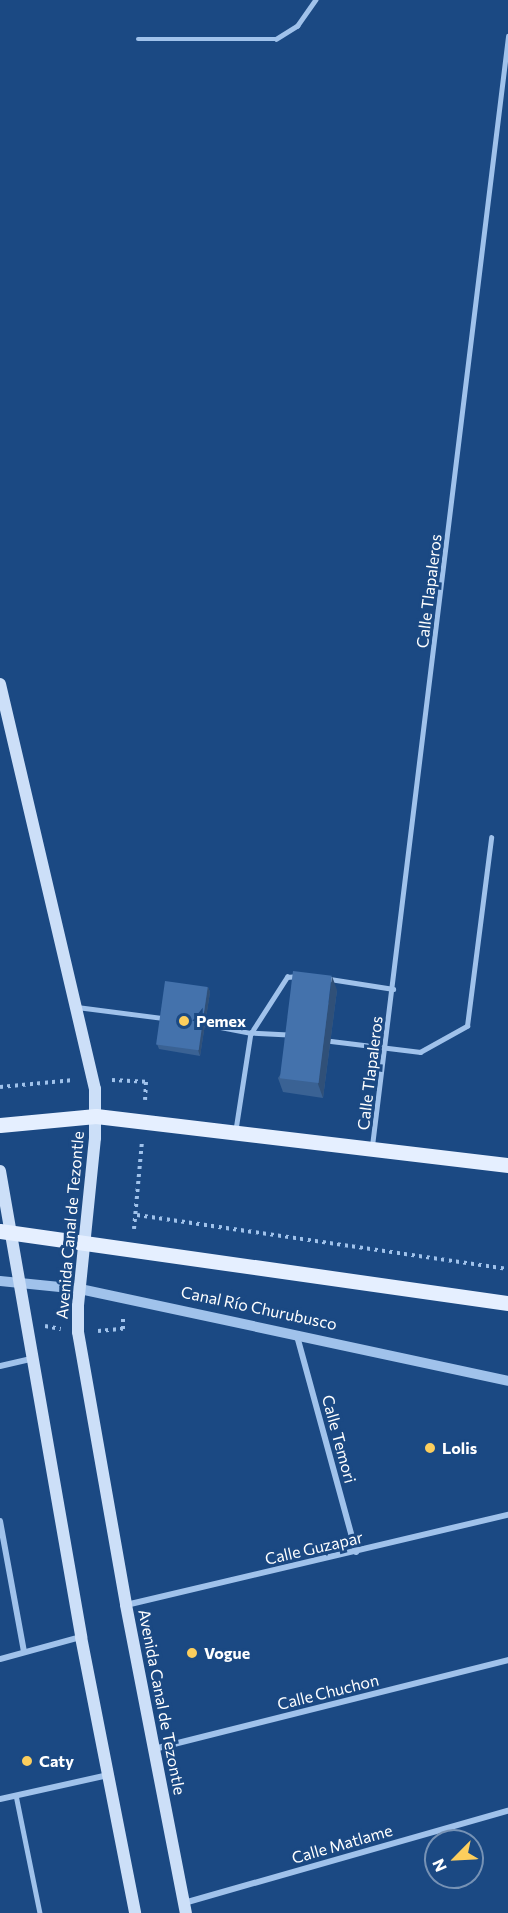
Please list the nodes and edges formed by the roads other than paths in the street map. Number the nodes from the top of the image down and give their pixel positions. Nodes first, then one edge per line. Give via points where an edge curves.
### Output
1 (315, 0) edge
2 (508, 36) edge
3 (138, 39) dead end
4 (0, 684) edge
5 (491, 838) dead end
6 (307, 975) edge
7 (328, 979) edge
8 (393, 989) junction
9 (77, 1007) junction
10 (163, 1018) edge
11 (205, 1024) edge
12 (251, 1033) junction
13 (291, 1035) edge
14 (331, 1041) dead end
15 (386, 1046) junction
16 (96, 1116) junction
17 (0, 1125) edge
18 (236, 1132) junction
19 (372, 1148) junction
20 (508, 1165) edge
21 (0, 1171) edge
22 (5, 1232) edge
23 (86, 1243) junction
24 (0, 1281) edge
25 (19, 1283) junction
26 (80, 1289) junction
27 (508, 1303) edge
28 (296, 1334) junction
29 (31, 1359) junction
30 (0, 1366) edge
31 (508, 1381) edge
32 (508, 1515) edge
33 (0, 1521) edge
34 (356, 1552) junction
35 (126, 1605) junction
36 (81, 1637) junction
37 (24, 1652) junction
38 (0, 1659) edge
39 (508, 1660) edge
40 (154, 1749) junction
41 (108, 1775) junction
42 (16, 1795) junction
43 (0, 1799) edge
44 (508, 1811) edge
45 (185, 1908) edge
46 (39, 1913) edge
47 (135, 1913) edge

1 - 3 lane via 297,26 276,39
2 - 8 lane, Calle Tlapaleros
4 - 9 main road, Avenida Canal de Tezontle
5 - 15 lane via 467,1026 420,1052
6 - 12 lane via 287,977
7 - 8 lane
8 - 15 lane, Calle Tlapaleros
9 - 10 lane
9 - 16 main road, Avenida Canal de Tezontle
11 - 12 lane
12 - 13 lane
12 - 18 lane
14 - 15 lane
15 - 19 lane, Calle Tlapaleros
16 - 17 main road
16 - 18 main road
16 - 23 main road, Avenida Canal de Tezontle
18 - 19 main road
19 - 20 main road
21 - 22 main road
22 - 23 main road
22 - 25 main road
23 - 26 main road, Avenida Canal de Tezontle
23 - 27 main road
24 - 25 street, Canal Río Churubusco
25 - 26 street, Canal Río Churubusco
25 - 29 main road
26 - 28 street, Canal Río Churubusco
26 - 35 main road, Avenida Canal de Tezontle via 82,1358
28 - 31 street, Canal Río Churubusco
28 - 34 street, Calle Temori
29 - 30 street
29 - 36 main road
32 - 34 street, Calle Guzapar
33 - 37 street
34 - 35 street, Calle Guzapar
35 - 40 main road, Avenida Canal de Tezontle
36 - 37 street
36 - 41 main road
37 - 38 street
39 - 40 street, Calle Chuchon
40 - 45 main road, Avenida Canal de Tezontle
41 - 42 street
41 - 47 main road
42 - 43 street
42 - 46 lane
44 - 45 street, Calle Matlame

